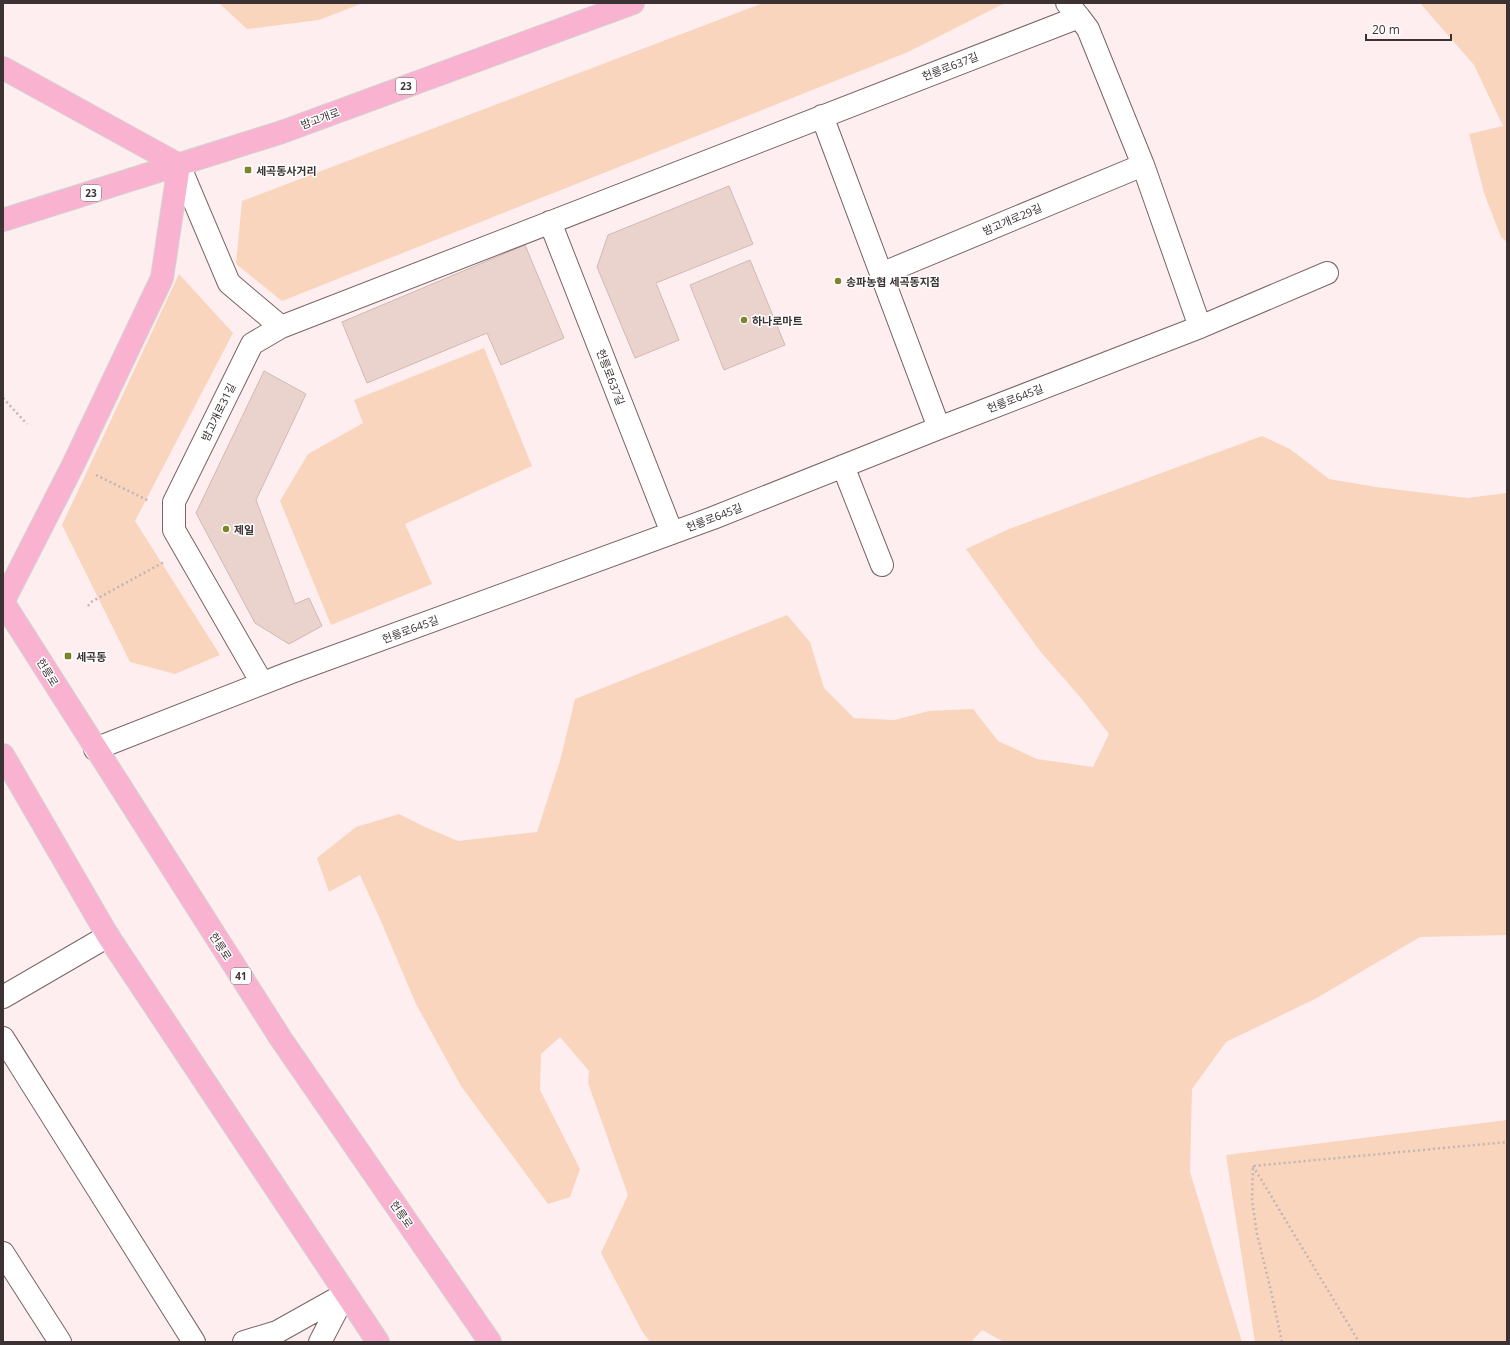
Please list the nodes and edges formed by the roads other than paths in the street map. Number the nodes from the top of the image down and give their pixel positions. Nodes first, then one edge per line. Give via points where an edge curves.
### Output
1 (632, 3) edge
2 (1075, 8) edge
3 (3, 68) edge
4 (822, 116) junction
5 (1144, 165) junction
6 (179, 166) junction
7 (3, 220) edge
8 (550, 222) junction
9 (1328, 273) dead end
10 (881, 274) junction
11 (281, 327) junction
12 (1200, 327) junction
13 (939, 428) junction
14 (843, 466) junction
15 (672, 533) junction
16 (882, 565) dead end
17 (3, 602) edge
18 (262, 683) junction
19 (95, 749) junction
20 (3, 755) edge
21 (108, 936) junction
22 (3, 997) edge
23 (3, 1038) edge
24 (3, 1253) edge
25 (345, 1294) junction
26 (60, 1342) edge
27 (194, 1342) edge
28 (244, 1342) edge
29 (320, 1342) edge
30 (378, 1342) edge
31 (490, 1342) edge

1 - 6 main road, 밤고개로 / 23 via 282,132
2 - 4 street, 헌릉로637길
2 - 5 street via 1088,29
3 - 6 main road
4 - 8 street, 헌릉로637길
4 - 10 street
5 - 10 street, 밤고개로29길
5 - 12 street
6 - 7 main road, 밤고개로 / 23
6 - 11 street via 229,283
6 - 17 main road via 162,278 73,465
8 - 11 street, 헌릉로637길
8 - 15 street, 헌릉로637길
9 - 12 street, 헌릉로645길
10 - 13 street
11 - 18 street, 밤고개로31길 via 252,344 174,502 174,530
12 - 13 street, 헌릉로645길
13 - 14 street, 헌릉로645길
14 - 15 street, 헌릉로645길
14 - 16 street
15 - 18 street, 헌릉로645길
17 - 19 main road, 헌릉로 / 41
18 - 19 street, 헌릉로645길
19 - 31 main road, 헌릉로 / 41 via 281,1039
20 - 21 main road
21 - 22 street
21 - 25 main road
23 - 27 street
24 - 26 street
25 - 28 street via 277,1332
25 - 29 street
25 - 30 main road

